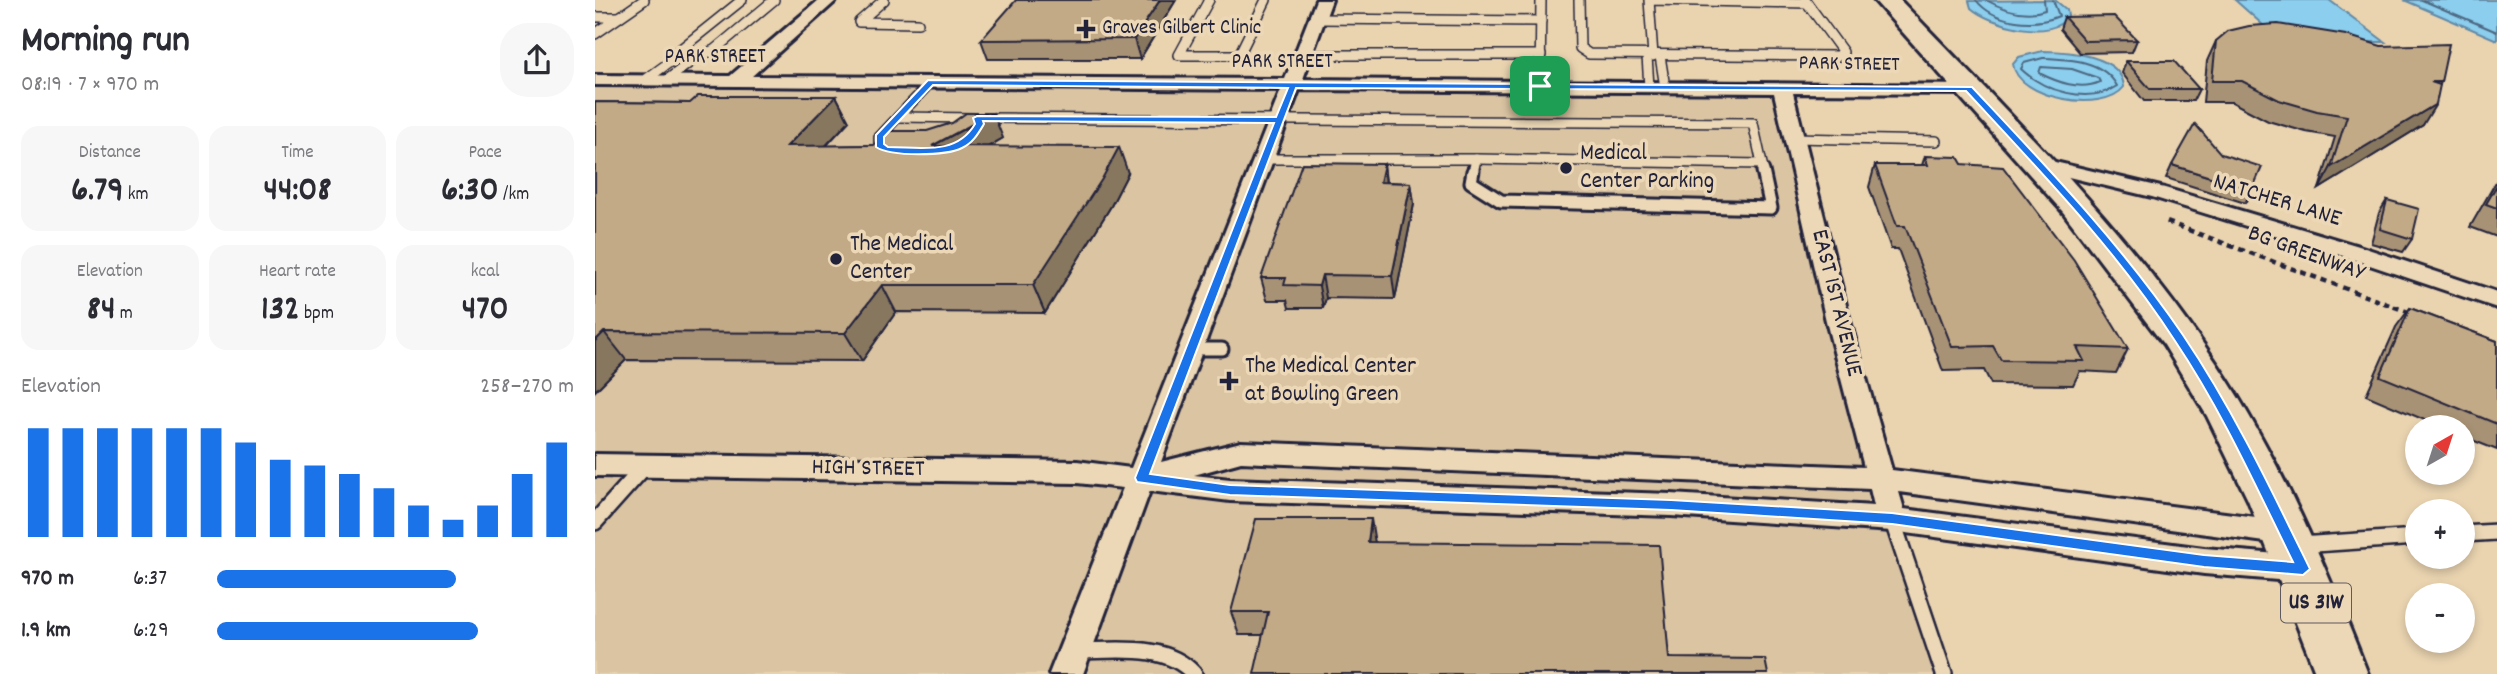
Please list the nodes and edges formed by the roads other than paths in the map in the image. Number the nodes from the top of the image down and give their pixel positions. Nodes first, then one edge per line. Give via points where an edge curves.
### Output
1 (644, 0) edge
2 (742, 0) edge
3 (774, 0) edge
4 (828, 0) edge
5 (884, 0) edge
6 (1209, 0) edge
7 (1266, 0) edge
8 (1324, 0) edge
9 (1541, 0) edge
10 (1579, 0) edge
11 (1681, 0) edge
12 (1886, 0) edge
13 (1806, 1) edge
14 (595, 17) edge
15 (619, 17) junction
16 (1317, 19) junction
17 (1541, 20) junction
18 (918, 23) dead end
19 (595, 34) edge
20 (1304, 55) junction
21 (1541, 55) junction
22 (1653, 56) junction
23 (595, 80) edge
24 (645, 80) junction
25 (667, 80) junction
26 (736, 80) junction
27 (931, 82) junction
28 (1293, 86) junction
29 (1540, 86) junction
30 (1657, 87) junction
31 (1782, 87) junction
32 (1969, 89) junction
33 (898, 117) junction
34 (977, 118) junction
35 (1279, 120) junction
36 (976, 131) edge
37 (1794, 138) junction
38 (1936, 141) dead end
39 (900, 150) edge
40 (1265, 159) junction
41 (1476, 159) junction
42 (1761, 164) junction
43 (2038, 164) junction
44 (2497, 300) edge
45 (1191, 349) junction
46 (1222, 349) dead end
47 (595, 465) edge
48 (645, 466) junction
49 (1142, 478) junction
50 (1882, 479) junction
51 (1892, 519) junction
52 (595, 522) edge
53 (2497, 532) edge
54 (2475, 533) edge
55 (2405, 538) edge
56 (2294, 549) junction
57 (1070, 662) edge
58 (1194, 674) edge
59 (1944, 674) edge
60 (2342, 674) edge

1 - 15 lane
2 - 24 lane
3 - 25 lane via 714,50
4 - 26 street
5 - 18 lane via 859,22
6 - 7 lane via 1179,55 1239,55
8 - 16 street
9 - 17 lane
10 - 22 lane via 1581,51
11 - 13 lane
11 - 22 lane via 1649,0
12 - 32 main road, US 31W
13 - 22 lane via 1842,56
14 - 15 lane
15 - 19 lane
16 - 17 lane
16 - 20 street
17 - 21 lane
20 - 21 lane
20 - 28 street
21 - 29 lane
22 - 30 lane
22 - 30 lane
23 - 24 street, PARK STREET
24 - 25 street, PARK STREET
25 - 26 street, PARK STREET
26 - 27 street, PARK STREET
27 - 28 street, PARK STREET
27 - 33 lane
28 - 29 street, PARK STREET
28 - 35 street
29 - 30 street, PARK STREET
30 - 31 street, PARK STREET
31 - 32 street, PARK STREET
31 - 37 street, EAST 1ST AVENUE
32 - 43 main road, US 31W
33 - 34 lane
33 - 39 lane via 879,137 879,145
34 - 35 lane
34 - 36 lane
35 - 40 street
35 - 42 lane via 1753,123
37 - 38 lane
37 - 50 street, EAST 1ST AVENUE
40 - 41 lane
40 - 45 street
41 - 42 lane
41 - 42 lane via 1471,182 1501,201 1770,208
43 - 44 street, NATCHER LANE via 2158,192
43 - 56 main road, US 31W via 2120,258 2179,337 2231,421
45 - 46 lane
45 - 49 street
47 - 48 street, HIGH STREET
48 - 49 street, HIGH STREET via 1077,472
48 - 52 lane
49 - 50 street via 1241,452
49 - 51 street, HIGH STREET via 1230,490 1671,505
49 - 57 street
50 - 51 street, EAST 1ST AVENUE
50 - 56 street
51 - 56 street, HIGH STREET via 2204,561
51 - 59 lane
53 - 54 lane
55 - 56 lane
56 - 60 main road, US 31W
57 - 58 lane via 1168,653 1189,665

